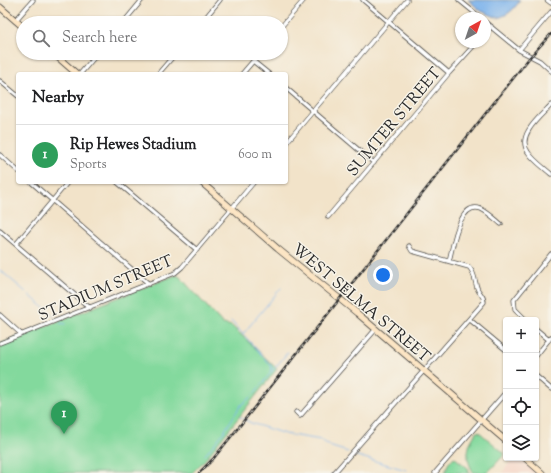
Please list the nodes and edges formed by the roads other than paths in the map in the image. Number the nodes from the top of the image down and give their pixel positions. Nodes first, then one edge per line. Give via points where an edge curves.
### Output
1 (33, 0) edge
2 (142, 0) edge
3 (220, 0) edge
4 (304, 0) edge
5 (363, 0) edge
6 (407, 0) edge
7 (459, 0) edge
8 (547, 0) edge
9 (551, 3) edge
10 (0, 7) edge
11 (474, 12) edge
12 (551, 12) edge
13 (19, 16) edge
14 (129, 16) edge
15 (207, 16) edge
16 (288, 19) edge
17 (15, 21) edge
18 (388, 21) junction
19 (491, 26) edge
20 (472, 48) edge
21 (519, 50) junction
22 (61, 60) edge
23 (92, 60) edge
24 (170, 60) edge
25 (253, 61) joint
26 (551, 71) edge
27 (75, 72) edge
28 (82, 72) edge
29 (160, 72) edge
30 (244, 72) edge
31 (267, 72) edge
32 (449, 73) junction
33 (0, 81) edge
34 (288, 90) edge
35 (16, 94) edge
36 (551, 105) edge
37 (313, 111) junction
38 (288, 141) edge
39 (0, 155) edge
40 (374, 163) junction
41 (16, 169) edge
42 (551, 174) edge
43 (33, 184) edge
44 (66, 184) edge
45 (120, 184) edge
46 (203, 184) edge
47 (252, 184) edge
48 (52, 201) junction
49 (231, 209) junction
50 (328, 217) dead end
51 (501, 224) dead end
52 (0, 231) edge
53 (16, 244) junction
54 (409, 246) dead end
55 (196, 250) junction
56 (551, 254) edge
57 (449, 261) junction
58 (149, 284) junction
59 (90, 308) junction
60 (0, 315) edge
61 (523, 317) edge
62 (469, 319) junction
63 (376, 329) junction
64 (539, 331) edge
65 (21, 334) junction
66 (550, 339) edge
67 (0, 343) edge
68 (503, 347) edge
69 (538, 353) edge
70 (424, 370) junction
71 (539, 379) edge
72 (551, 389) edge
73 (503, 396) edge
74 (296, 412) dead end
75 (482, 420) junction
76 (503, 438) edge
77 (528, 461) edge
78 (334, 473) edge
79 (435, 473) edge
80 (542, 473) edge

1 - 13 street
2 - 14 street
3 - 15 street
4 - 16 street
5 - 18 street
6 - 18 street
7 - 11 street
8 - 9 street
10 - 17 street
12 - 21 street
18 - 32 street
18 - 37 street
19 - 21 street
20 - 32 street, SUMTER STREET
21 - 26 street via 540,61
22 - 27 street
23 - 28 street
24 - 29 street
25 - 30 street
25 - 31 street
32 - 40 street, SUMTER STREET
33 - 35 street
34 - 37 street
36 - 42 street via 527,131 524,142 529,154
37 - 38 street
37 - 40 street
39 - 41 street
40 - 50 street, SUMTER STREET
43 - 48 street
44 - 48 street
45 - 55 street
46 - 49 street, WEST SELMA STREET
47 - 49 street, STADIUM STREET
48 - 53 street
48 - 58 street
49 - 55 street, STADIUM STREET
49 - 63 street, WEST SELMA STREET
51 - 57 street via 481,209 466,212 460,220
52 - 53 street
53 - 59 street
54 - 57 street via 412,252
55 - 58 street, STADIUM STREET via 178,272
56 - 61 street via 514,300 515,309
57 - 62 street via 472,270 477,287 484,297 483,304
58 - 59 street, STADIUM STREET
59 - 65 street, STADIUM STREET
60 - 65 street
62 - 68 street
62 - 70 street
63 - 70 street, WEST SELMA STREET
63 - 74 street via 300,416
64 - 66 street
65 - 67 street, STADIUM STREET
66 - 69 street
70 - 75 street, WEST SELMA STREET
70 - 78 street
71 - 72 street
73 - 75 street
75 - 76 street, WEST SELMA STREET
75 - 79 street
77 - 80 street

